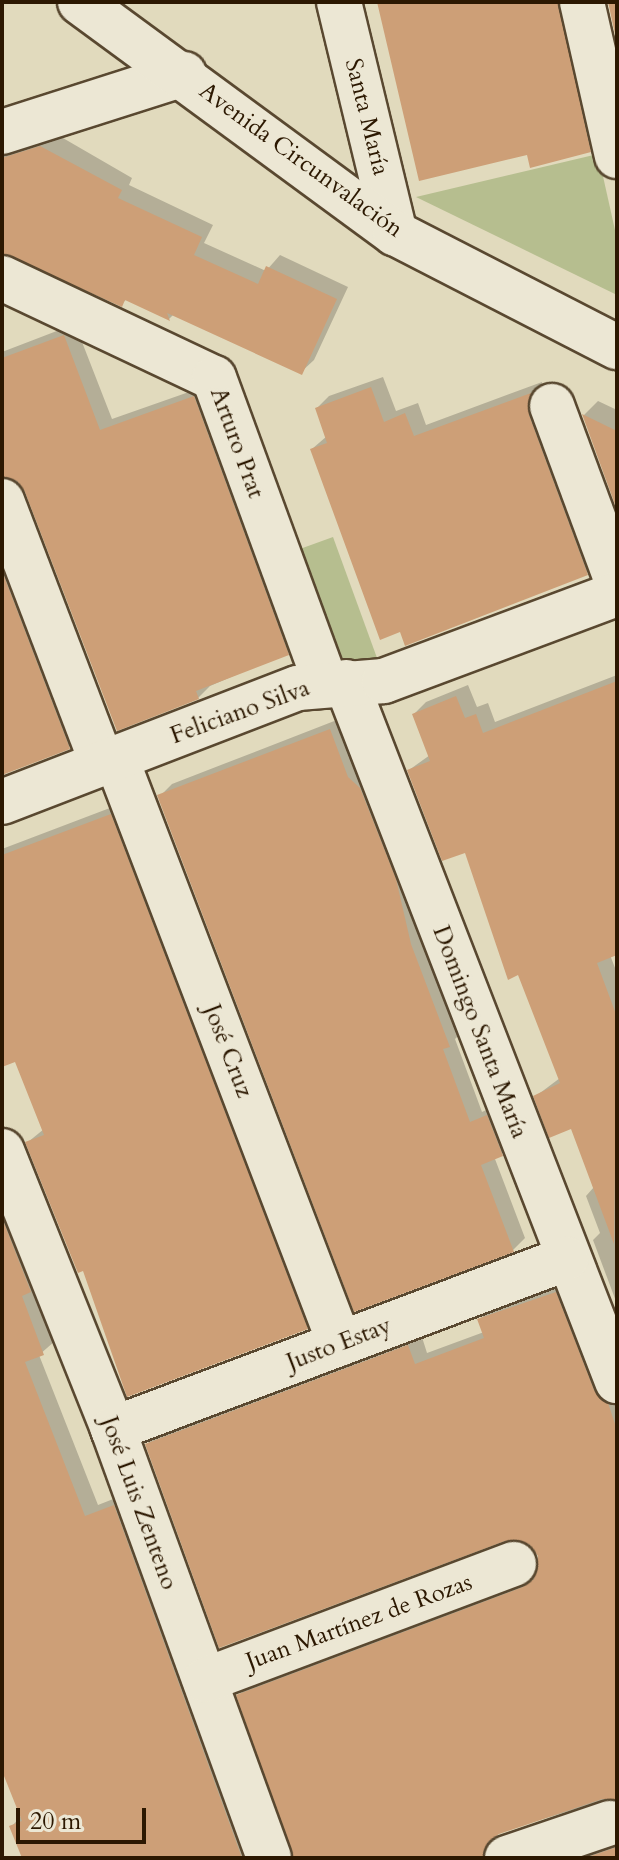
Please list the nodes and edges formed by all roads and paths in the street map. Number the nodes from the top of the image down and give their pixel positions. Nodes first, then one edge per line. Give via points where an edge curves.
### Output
1 (80, 2) edge
2 (339, 2) edge
3 (582, 2) edge
4 (184, 74) junction
5 (2, 132) edge
6 (617, 156) edge
7 (395, 233) junction
8 (2, 278) edge
9 (617, 347) edge
10 (552, 406) dead end
11 (2, 501) edge
12 (617, 582) edge
13 (617, 594) edge
14 (336, 682) junction
15 (109, 761) junction
16 (2, 802) edge
17 (2, 1151) edge
18 (566, 1259) junction
19 (340, 1344) junction
20 (617, 1381) edge
21 (113, 1429) junction
22 (514, 1564) dead end
23 (205, 1680) junction
24 (610, 1823) dead end
25 (269, 1858) edge
26 (507, 1858) edge

1 - 4 street, Avenida Circunvalación
2 - 7 street, Santa María
3 - 6 street
4 - 5 street
4 - 7 street, Avenida Circunvalación
7 - 9 street, Avenida Circunvalación
8 - 14 street, Arturo Prat via 214,378
10 - 12 street
11 - 15 street, José Cruz
13 - 14 street, Feliciano Silva via 384,681
14 - 15 street, Feliciano Silva
14 - 18 street, Domingo Santa María
15 - 16 street, Feliciano Silva
15 - 19 street, José Cruz
17 - 21 street, José Luis Zenteno
18 - 19 street, Justo Estay
18 - 20 street, Domingo Santa María via 580,1281
19 - 21 street, Justo Estay
21 - 23 street, José Luis Zenteno
22 - 23 street, Juan Martínez de Rozas
23 - 25 street, José Luis Zenteno
24 - 26 street

